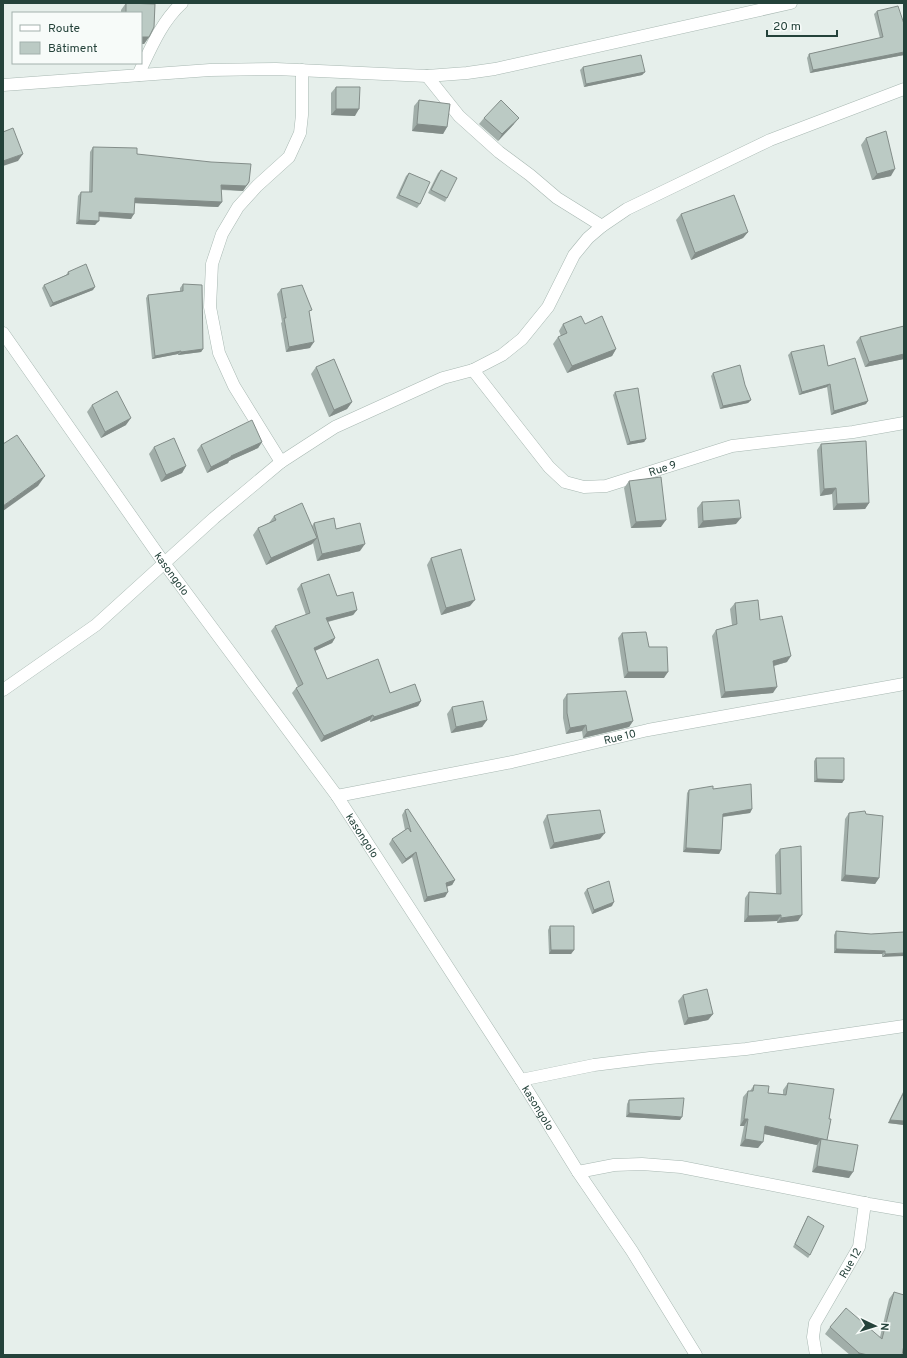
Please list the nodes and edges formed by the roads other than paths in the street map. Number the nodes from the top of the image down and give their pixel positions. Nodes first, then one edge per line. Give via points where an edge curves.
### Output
1 (182, 3) edge
2 (791, 3) edge
3 (302, 70) junction
4 (138, 74) junction
5 (427, 76) junction
6 (3, 85) edge
7 (904, 89) edge
8 (602, 226) junction
9 (3, 333) edge
10 (473, 370) junction
11 (904, 422) edge
12 (281, 462) junction
13 (164, 563) junction
14 (904, 684) edge
15 (3, 690) edge
16 (337, 796) junction
17 (904, 1026) edge
18 (521, 1080) junction
19 (578, 1172) junction
20 (865, 1203) junction
21 (904, 1210) edge
22 (696, 1355) edge
23 (816, 1355) edge

1 - 4 street via 162,26
2 - 5 street via 495,69
3 - 4 street via 210,70
3 - 5 street
3 - 12 street via 300,133 289,157 238,207 222,234 212,264 210,307 219,353 234,386
4 - 6 street
5 - 8 street via 458,116 498,152 557,198
7 - 8 street via 770,140 627,209
8 - 10 street via 574,255 548,307 522,339 502,355
9 - 13 street, kasongolo
10 - 11 street, Rue 9 via 549,467 565,482 584,487 606,486 732,446 853,432
10 - 12 street via 443,378 335,427
12 - 13 street
13 - 15 street via 96,625
13 - 16 street, kasongolo
14 - 16 street, Rue 10 via 648,730 512,762
16 - 18 street, kasongolo
17 - 18 street via 746,1049 594,1065
18 - 19 street, kasongolo
19 - 20 street via 614,1165 681,1167
19 - 22 street, kasongolo via 632,1251
20 - 21 street
20 - 23 street, Rue 12 via 859,1248 815,1323 813,1337

